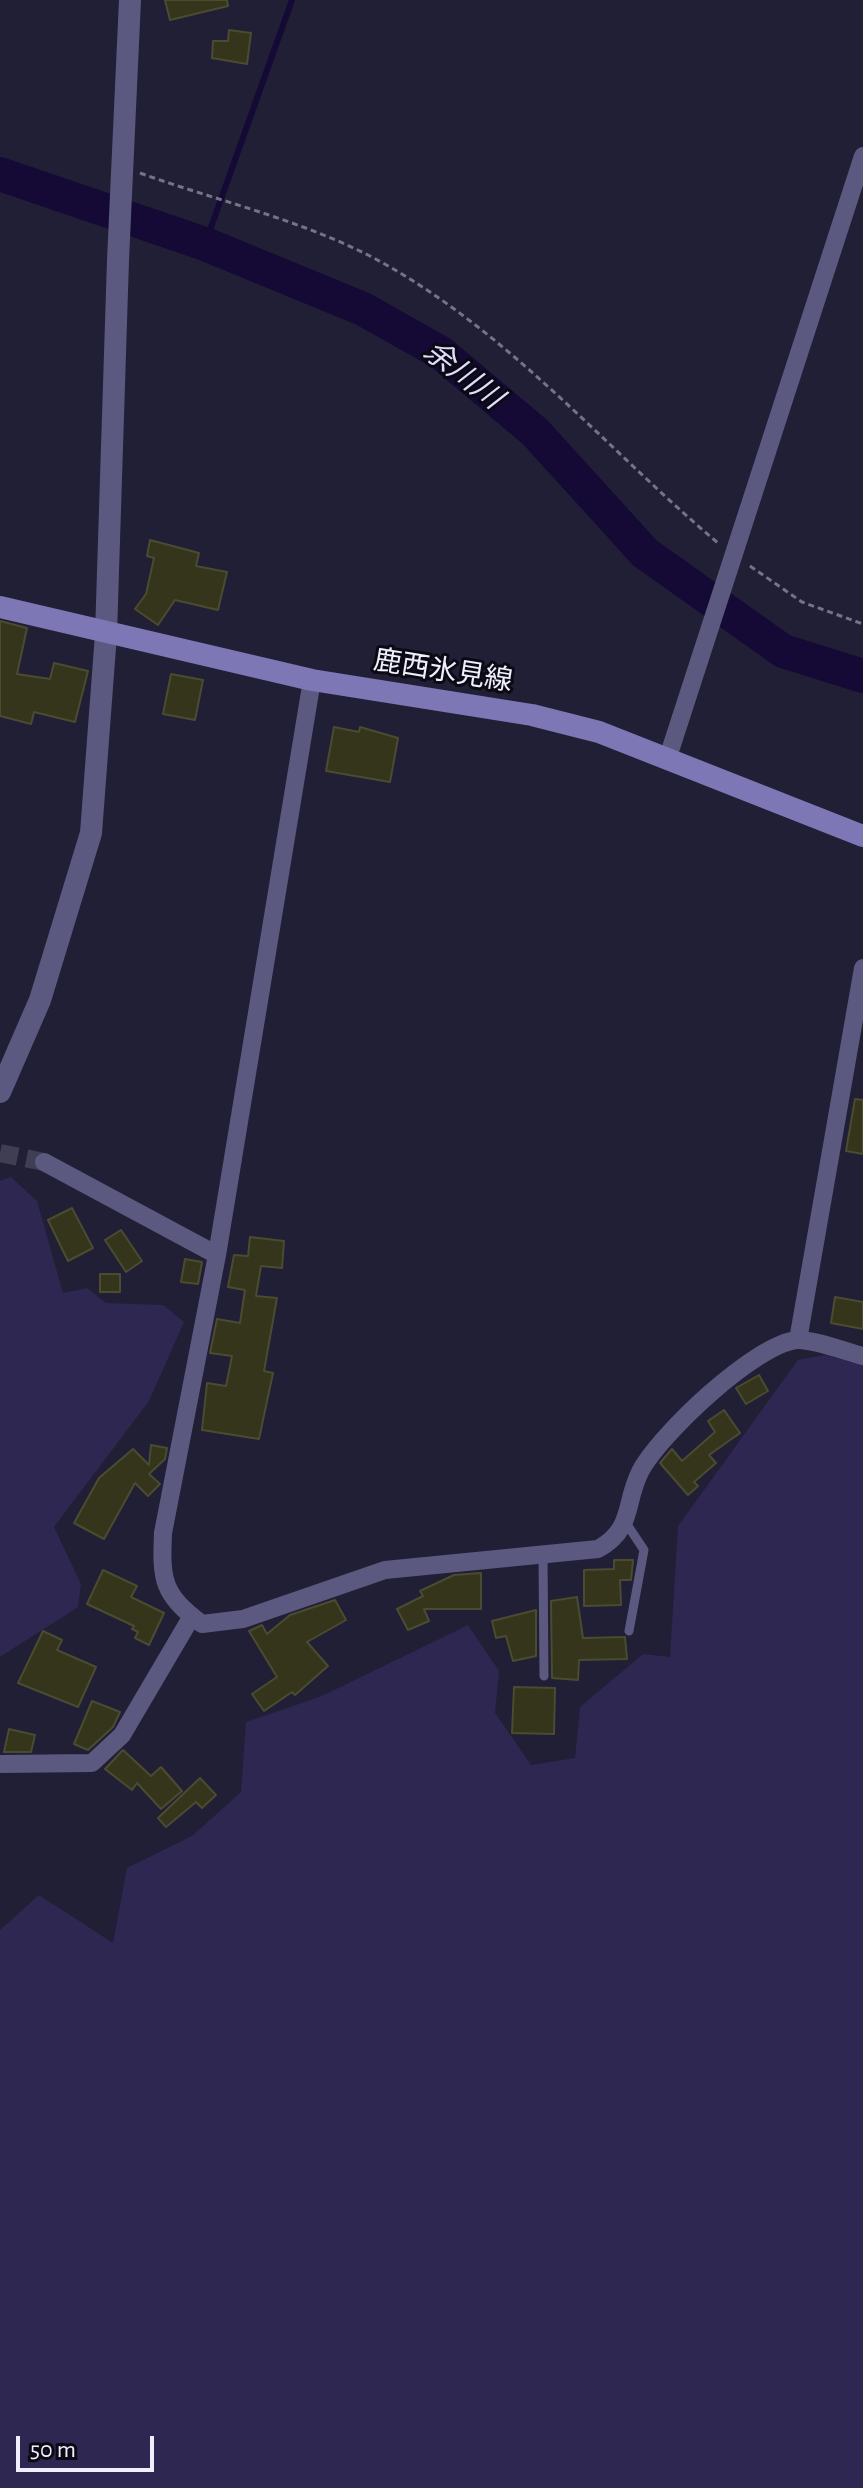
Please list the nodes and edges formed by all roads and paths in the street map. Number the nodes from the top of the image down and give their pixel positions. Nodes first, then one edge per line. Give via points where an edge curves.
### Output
1 (130, 0) edge
2 (863, 156) edge
3 (123, 166) junction
4 (733, 556) junction
5 (0, 607) edge
6 (863, 624) edge
7 (106, 634) junction
8 (312, 680) junction
9 (668, 757) junction
10 (863, 836) edge
11 (863, 968) edge
12 (0, 1092) edge
13 (44, 1162) tunnel mouth
14 (217, 1255) junction
15 (798, 1340) junction
16 (863, 1356) edge
17 (626, 1523) junction
18 (543, 1556) junction
19 (192, 1616) junction
20 (629, 1631) dead end
21 (544, 1676) dead end
22 (0, 1764) edge

1 - 3 street
2 - 4 street
3 - 4 path via 311,231 417,284 479,328 596,428
3 - 7 street
4 - 6 path via 802,602
4 - 9 street
5 - 7 main road, 鹿西氷見線
7 - 8 main road, 鹿西氷見線
7 - 12 street via 91,833 40,1000
8 - 9 main road, 鹿西氷見線 via 532,715
8 - 14 street
9 - 10 main road, 鹿西氷見線
11 - 15 street
13 - 14 street
14 - 19 street via 163,1533 161,1574 178,1606
15 - 16 street
15 - 17 street via 730,1376 648,1456
17 - 18 street via 598,1549
17 - 20 lane via 644,1550
18 - 19 street via 385,1570 243,1619 202,1624
18 - 21 lane
19 - 22 street via 122,1735 92,1763

